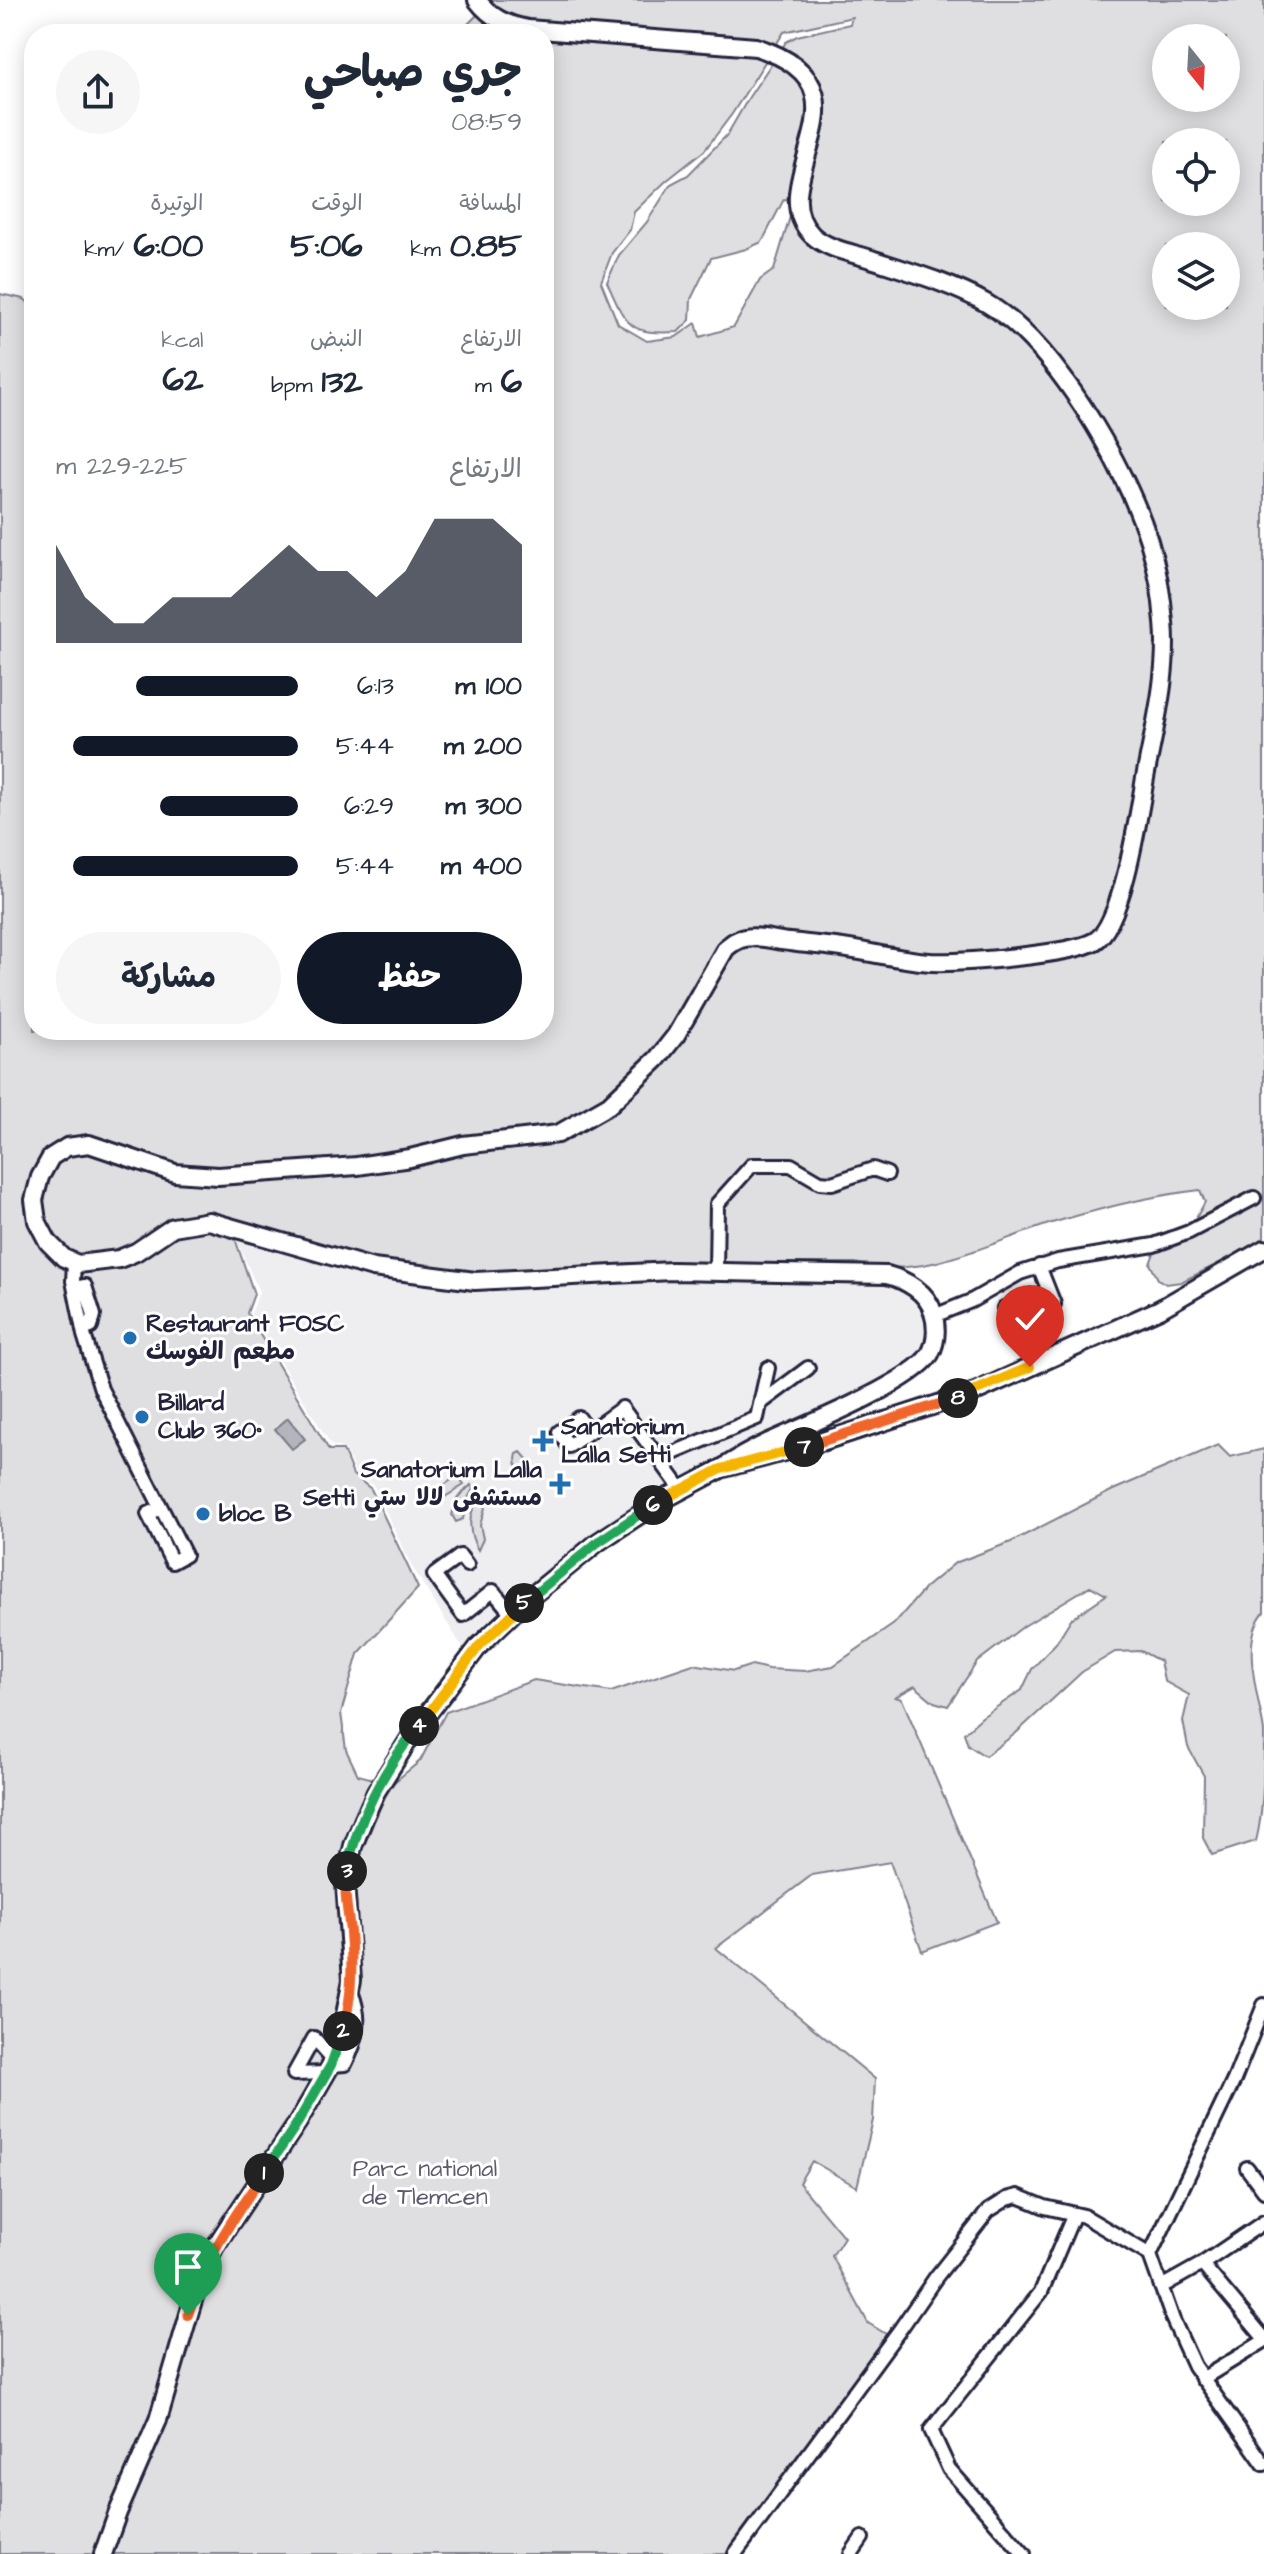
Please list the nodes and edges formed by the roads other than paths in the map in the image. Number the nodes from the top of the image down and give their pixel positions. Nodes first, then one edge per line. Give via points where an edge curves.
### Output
1 (477, 0) edge
2 (507, 24) edge
3 (554, 30) edge
4 (887, 1174) dead end
5 (1254, 1198) dead end
6 (1264, 1249) edge
7 (74, 1263) junction
8 (1039, 1266) junction
9 (716, 1271) junction
10 (1048, 1290) junction
11 (1054, 1304) dead end
12 (1004, 1308) dead end
13 (934, 1316) junction
14 (768, 1368) dead end
15 (808, 1368) dead end
16 (761, 1403) junction
17 (588, 1431) dead end
18 (659, 1459) junction
19 (721, 1469) junction
20 (681, 1489) junction
21 (161, 1508) dead end
22 (467, 1565) dead end
23 (512, 1614) junction
24 (1264, 2005) edge
25 (1247, 2168) dead end
26 (1264, 2191) edge
27 (1074, 2214) junction
28 (1264, 2222) edge
29 (1150, 2255) junction
30 (1202, 2264) junction
31 (1161, 2287) junction
32 (1264, 2340) edge
33 (1202, 2379) junction
34 (1264, 2464) edge
35 (862, 2538) dead end
36 (103, 2554) edge
37 (735, 2554) edge
38 (851, 2554) edge
39 (1024, 2554) edge

1 - 2 main road
3 - 7 main road via 756,47 785,59 804,77 816,103 817,119 799,185 803,225 823,243 985,302 1033,339 1068,385 1138,511 1157,569 1165,625 1155,725 1114,913 1103,934 1082,946 952,962 756,937 732,942 657,1059 609,1105 558,1134 463,1145 357,1166 218,1176 163,1170 89,1144 67,1147 46,1165 34,1210 48,1242
4 - 9 street via 873,1169 832,1183 791,1165 752,1165 717,1204
5 - 8 street via 1154,1245
6 - 19 main road via 1160,1309 975,1392
7 - 9 main road via 119,1259 173,1227 209,1221 373,1268 475,1281
7 - 21 street via 83,1330 101,1389
8 - 10 street
8 - 13 street
9 - 13 main road via 887,1275 920,1293
10 - 11 street
10 - 12 street
13 - 19 main road via 931,1353 912,1372
14 - 16 street
15 - 16 street
16 - 18 street via 757,1418
17 - 18 street via 622,1408
18 - 20 street
19 - 20 main road
20 - 23 main road via 598,1542
22 - 23 street via 460,1556 434,1575 463,1615 493,1591
23 - 36 main road via 479,1646 413,1733 364,1819 345,1883 351,1991 330,2066 214,2248 196,2290 158,2420
24 - 29 street
25 - 26 street
27 - 29 street
27 - 37 street via 1018,2196 988,2211
27 - 39 street via 1041,2292 931,2430 949,2469
28 - 30 street
29 - 31 street
30 - 31 street
30 - 32 street
31 - 33 street
32 - 33 street
33 - 34 street
35 - 38 street

